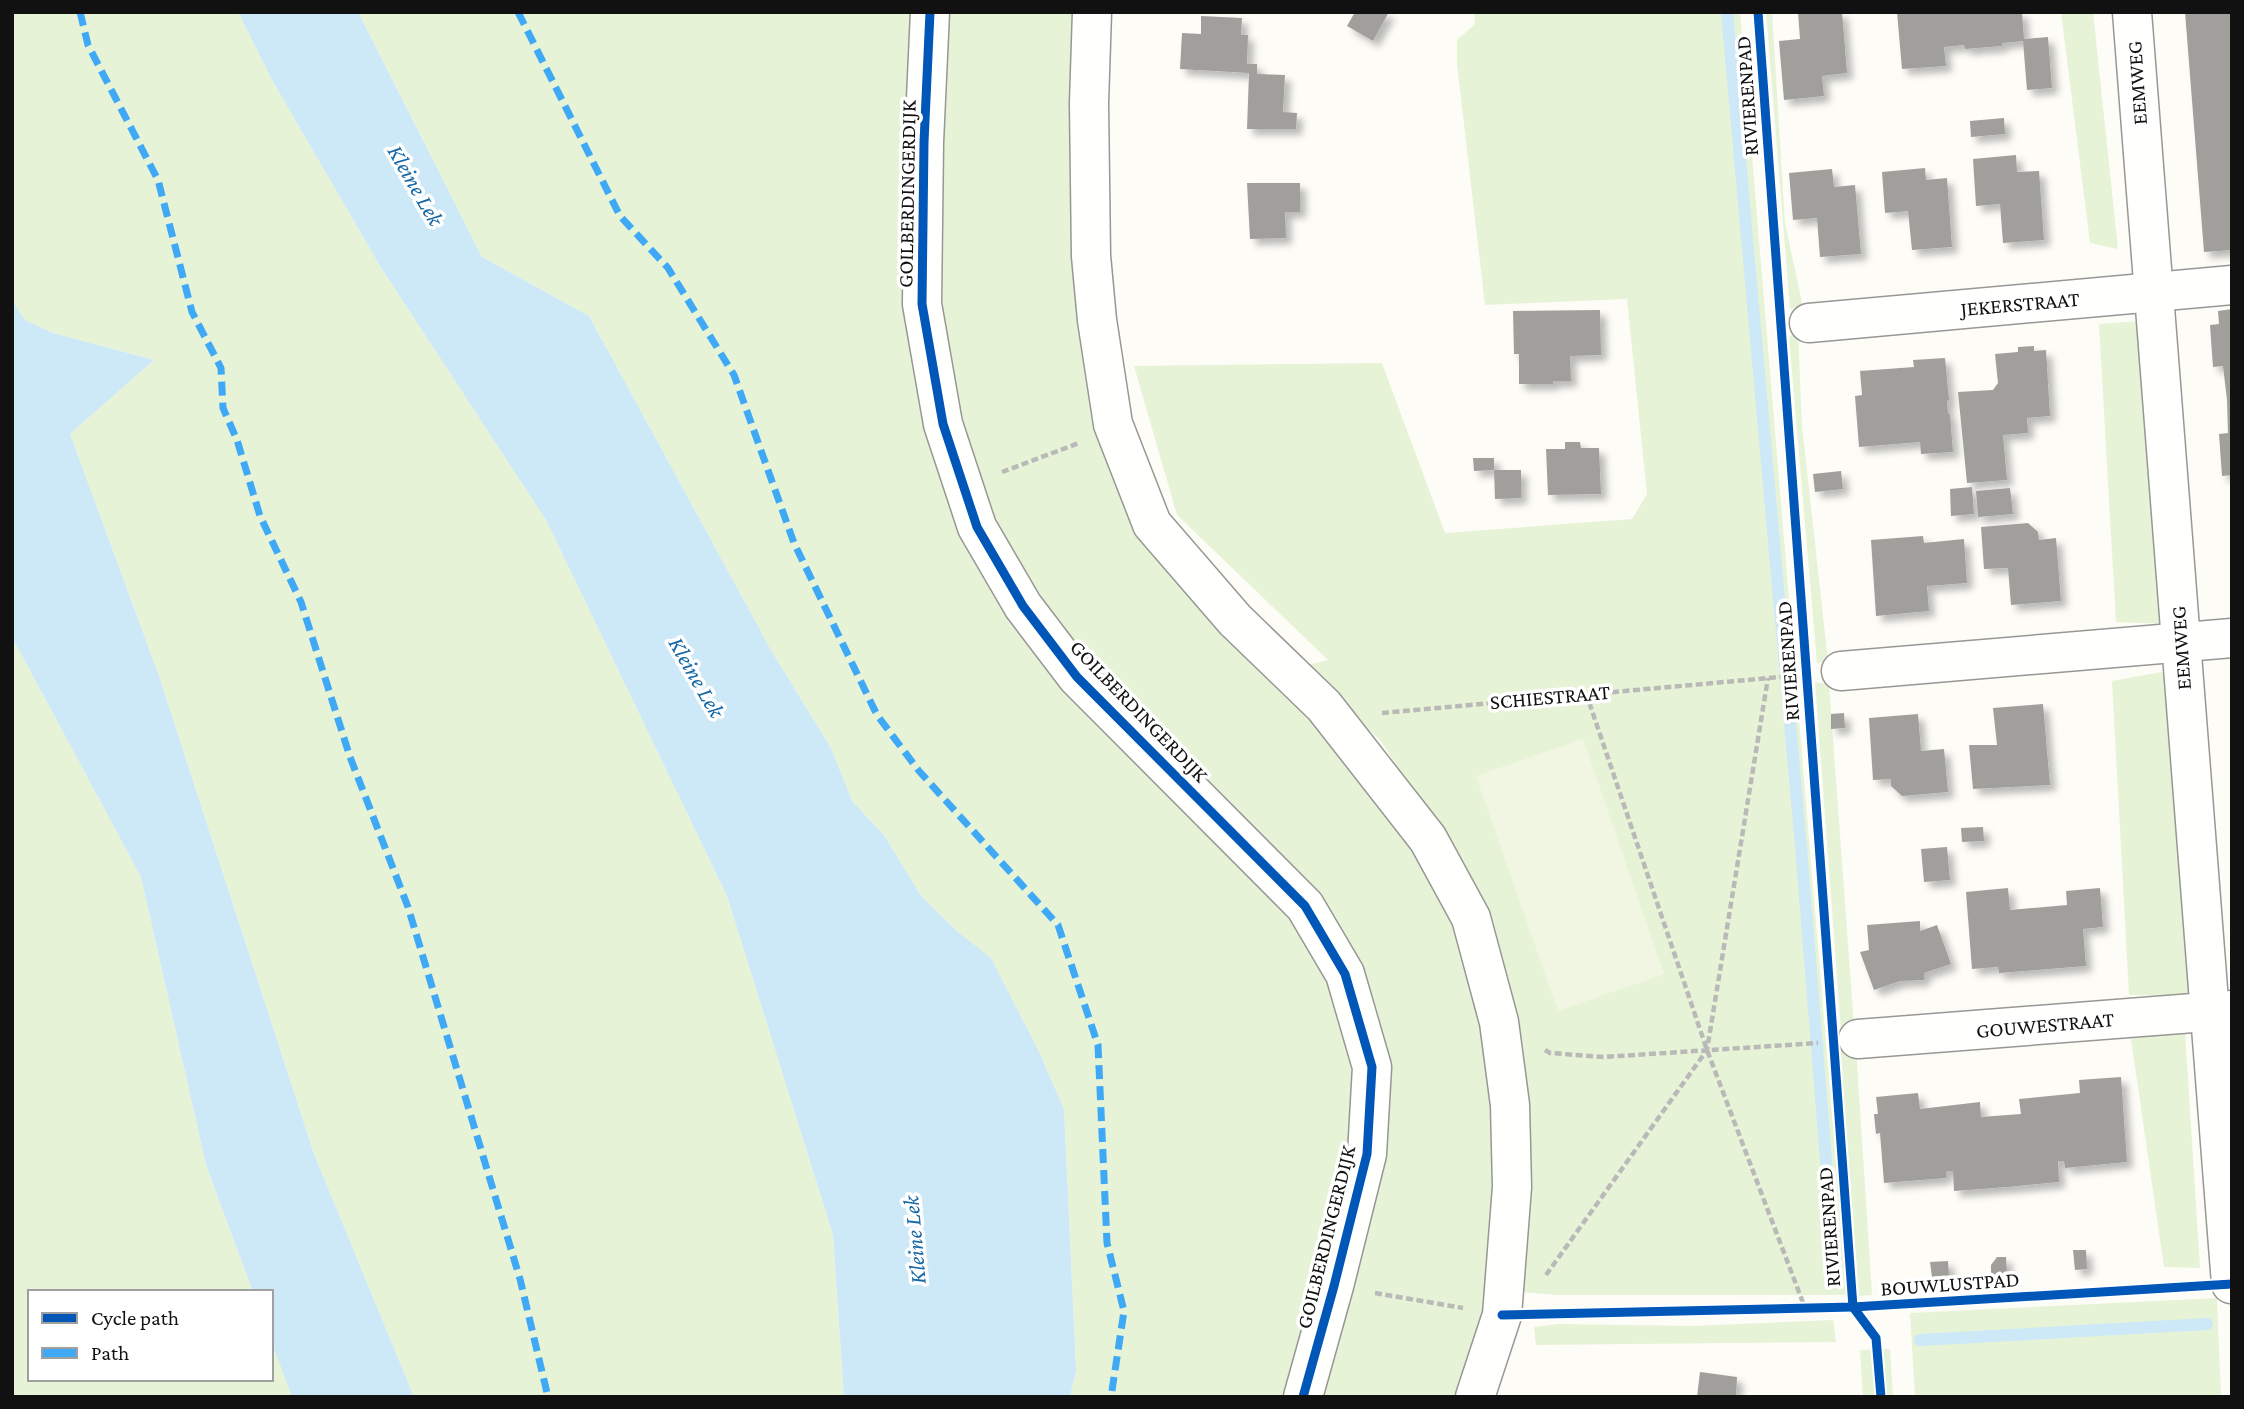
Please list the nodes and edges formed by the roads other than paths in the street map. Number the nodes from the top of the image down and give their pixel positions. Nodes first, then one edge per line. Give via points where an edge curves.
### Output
1 (930, 12) edge
2 (1092, 12) edge
3 (2132, 12) edge
4 (2232, 285) edge
5 (2153, 292) junction
6 (1809, 323) dead end
7 (2232, 638) edge
8 (2181, 642) junction
9 (1842, 671) dead end
10 (2220, 1011) edge
11 (1858, 1040) dead end
12 (2231, 1284) edge
13 (1303, 1397) edge
14 (1475, 1397) edge

1 - 13 street, GOILBERDINGERDIJK via 922,304 943,424 977,527 1023,606 1077,677 1305,906 1345,974 1372,1068 1367,1154
2 - 14 street via 1088,103 1097,320 1113,424 1152,524 1236,620 1324,706 1428,839 1471,918 1500,1023 1510,1105 1512,1187 1502,1315
3 - 5 street, EEMWEG
4 - 5 street, JEKERSTRAAT
5 - 6 street, JEKERSTRAAT
5 - 8 street, EEMWEG
7 - 8 street
8 - 9 street
8 - 10 street, EEMWEG
10 - 11 street, GOUWESTRAAT
10 - 12 street, EEMWEG

